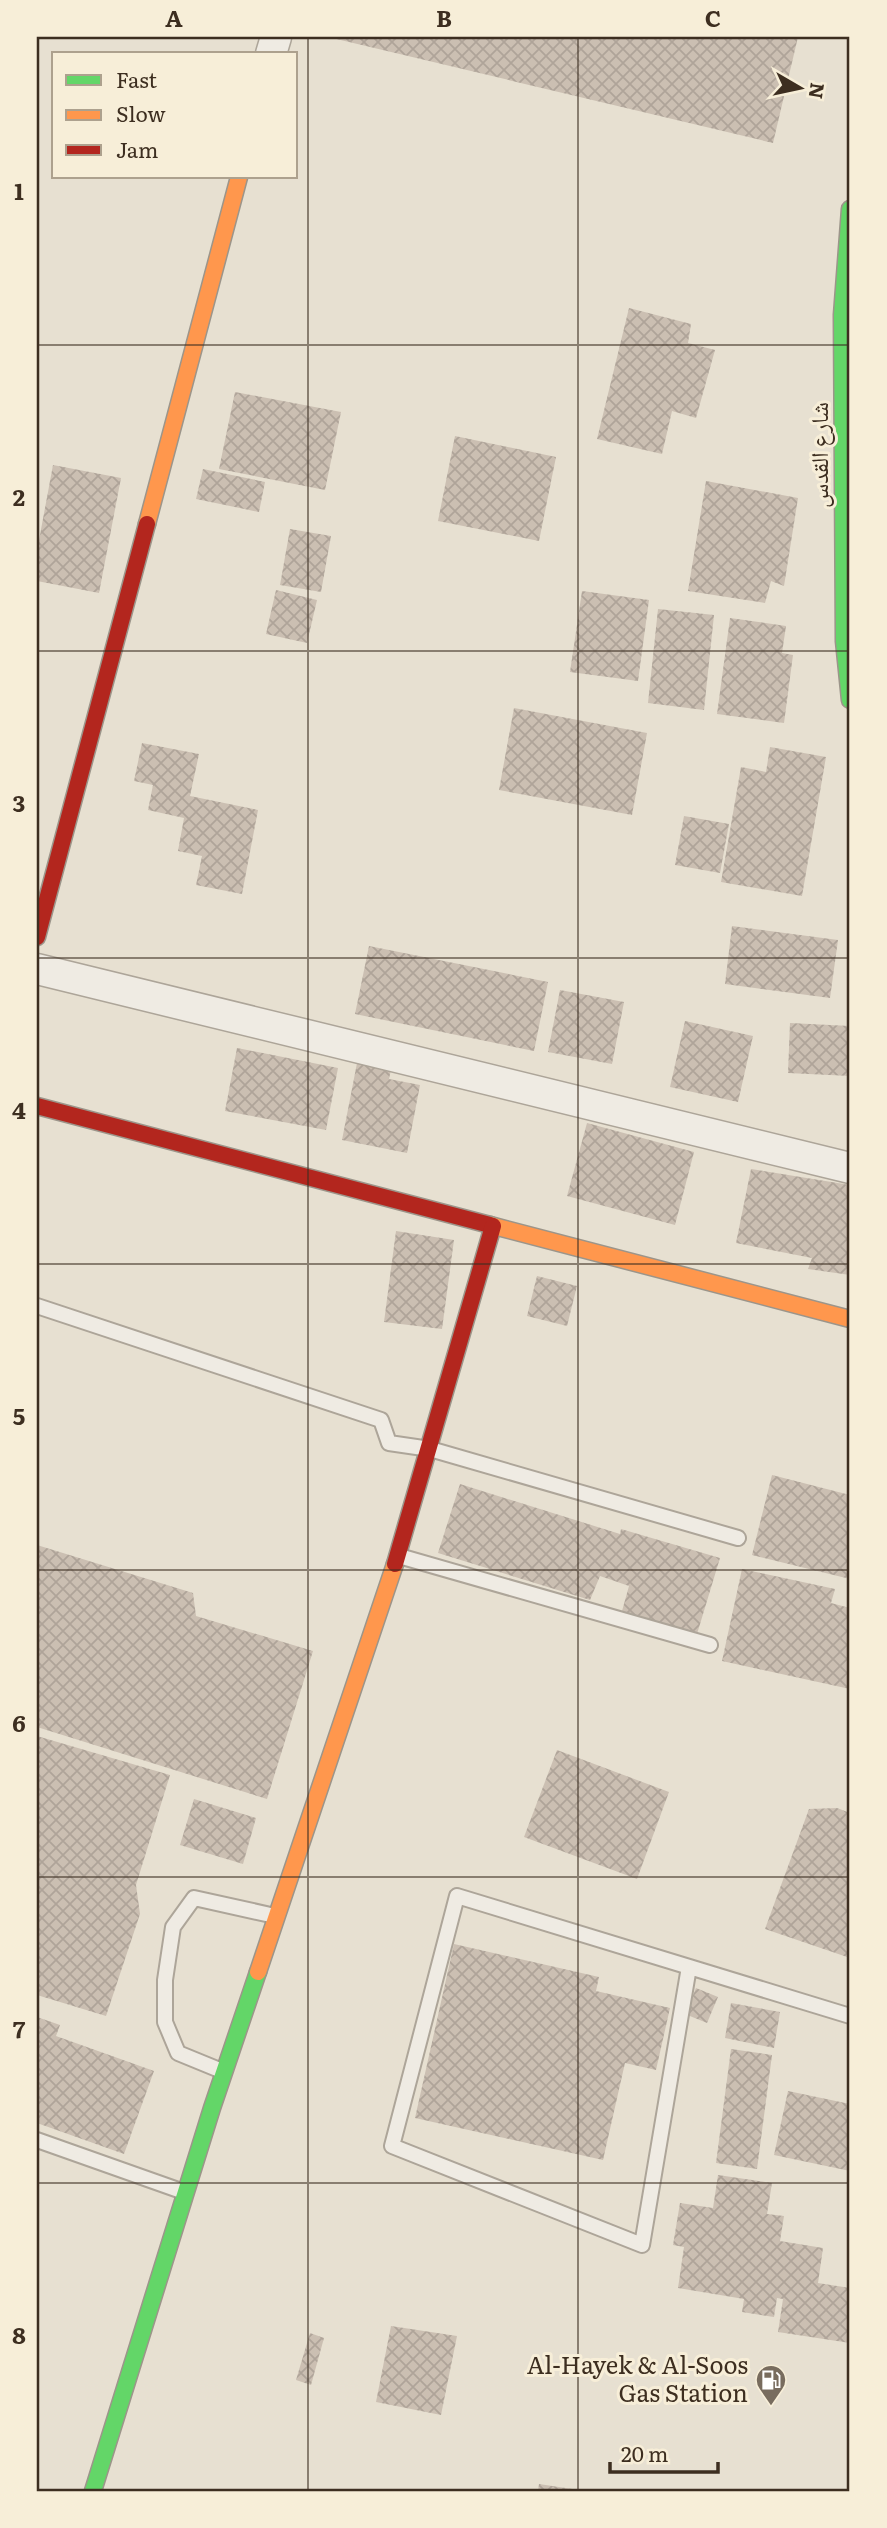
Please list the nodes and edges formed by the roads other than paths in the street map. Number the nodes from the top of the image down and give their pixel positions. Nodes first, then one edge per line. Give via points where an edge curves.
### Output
1 (239, 178) edge
2 (850, 209) edge
3 (846, 316) edge
4 (850, 700) edge
5 (37, 937) edge
6 (37, 969) edge
7 (37, 1106) edge
8 (850, 1168) edge
9 (493, 1226) junction
10 (37, 1306) edge
11 (850, 1319) edge
12 (430, 1449) junction
13 (738, 1538) dead end
14 (398, 1556) junction
15 (710, 1644) dead end
16 (276, 1916) junction
17 (689, 1967) junction
18 (850, 2017) edge
19 (224, 2072) junction
20 (37, 2140) edge
21 (186, 2193) junction
22 (93, 2491) edge

1 - 5 street
2 - 3 street, شارع القدس
3 - 4 street, شارع القدس via 844,642
6 - 8 street
7 - 9 street
9 - 11 street
9 - 12 street
10 - 12 lane via 381,1420 389,1443
12 - 13 lane
12 - 14 street
14 - 15 lane
14 - 16 street
16 - 19 street
16 - 19 lane via 194,1898 173,1927 165,1980 165,2022 178,2053
17 - 17 lane via 457,1896 392,2146 642,2245
17 - 18 lane
19 - 21 street
20 - 21 lane
21 - 22 street

